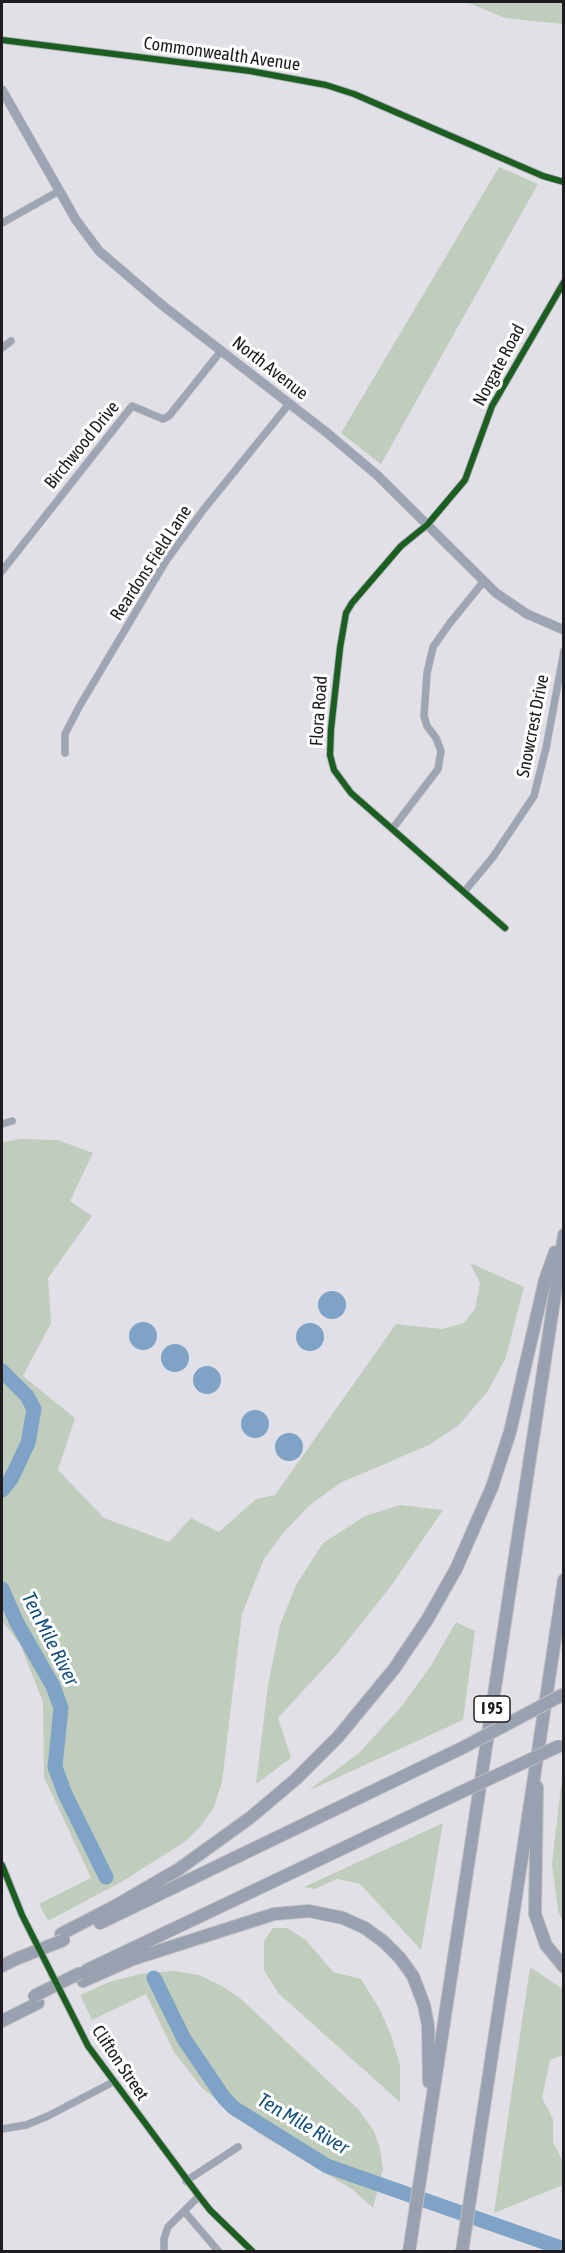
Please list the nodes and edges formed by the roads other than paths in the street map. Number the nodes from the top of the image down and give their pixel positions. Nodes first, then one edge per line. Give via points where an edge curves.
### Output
1 (2, 40) edge
2 (2, 90) edge
3 (564, 182) edge
4 (59, 191) junction
5 (2, 223) edge
6 (564, 282) edge
7 (11, 340) dead end
8 (2, 348) edge
9 (221, 351) junction
10 (289, 404) junction
11 (427, 525) junction
12 (2, 570) edge
13 (484, 581) junction
14 (564, 630) edge
15 (564, 651) edge
16 (65, 753) dead end
17 (393, 828) junction
18 (464, 892) junction
19 (505, 928) dead end
20 (12, 1121) dead end
21 (2, 1124) edge
22 (564, 1228) edge
23 (564, 1235) edge
24 (564, 1580) edge
25 (564, 1694) edge
26 (561, 1745) edge
27 (536, 1760) junction
28 (2, 1865) edge
29 (62, 1937) junction
30 (2, 1966) edge
31 (564, 1966) edge
32 (82, 1977) junction
33 (36, 1999) junction
34 (2, 2012) edge
35 (2, 2021) edge
36 (113, 2082) junction
37 (429, 2122) junction
38 (2, 2129) edge
39 (238, 2147) dead end
40 (186, 2181) junction
41 (199, 2196) junction
42 (184, 2211) junction
43 (164, 2252) edge
44 (219, 2252) edge
45 (253, 2252) edge
46 (409, 2252) edge
47 (462, 2252) edge

1 - 3 street, Commonwealth Avenue via 250,71 326,85 354,93
2 - 4 main road, North Avenue
4 - 5 street
4 - 9 main road, North Avenue via 99,251
6 - 11 street, Norgate Road via 492,406 465,480
7 - 8 street
9 - 10 main road, North Avenue
9 - 12 street, Birchwood Drive via 169,416 163,418 132,406
10 - 11 main road, North Avenue via 377,475
10 - 16 street, Reardons Field Lane via 166,561 79,707 65,734
11 - 13 main road, North Avenue
11 - 17 street, Flora Road via 400,546 352,603 339,648 331,729 334,770 351,793
13 - 14 main road, North Avenue via 518,609
13 - 17 street via 433,647 424,716 441,751 438,769
15 - 18 street, Snowcrest Drive via 534,796
17 - 18 street, Flora Road
18 - 19 street, Flora Road
20 - 21 street
22 - 29 highway via 546,1280 515,1413 492,1487 442,1595 394,1669 331,1744 251,1817 179,1869
23 - 37 highway, I 95
24 - 27 highway
25 - 29 highway, bridge via 464,1747
26 - 32 highway, bridge
27 - 31 highway via 535,1914 546,1945
27 - 47 highway
28 - 36 street, Clifton Street via 22,1915 88,2046
29 - 30 highway, bridge
32 - 33 highway
32 - 37 highway via 274,1914 309,1911 343,1918 365,1928 392,1950 418,1987 428,2025
33 - 34 highway
33 - 35 highway
36 - 38 street via 48,2116
36 - 40 street, Clifton Street
37 - 46 highway, I 95
39 - 40 street
40 - 41 street, Clifton Street
41 - 42 street
41 - 45 street, Clifton Street
42 - 43 street via 168,2227
42 - 44 street

